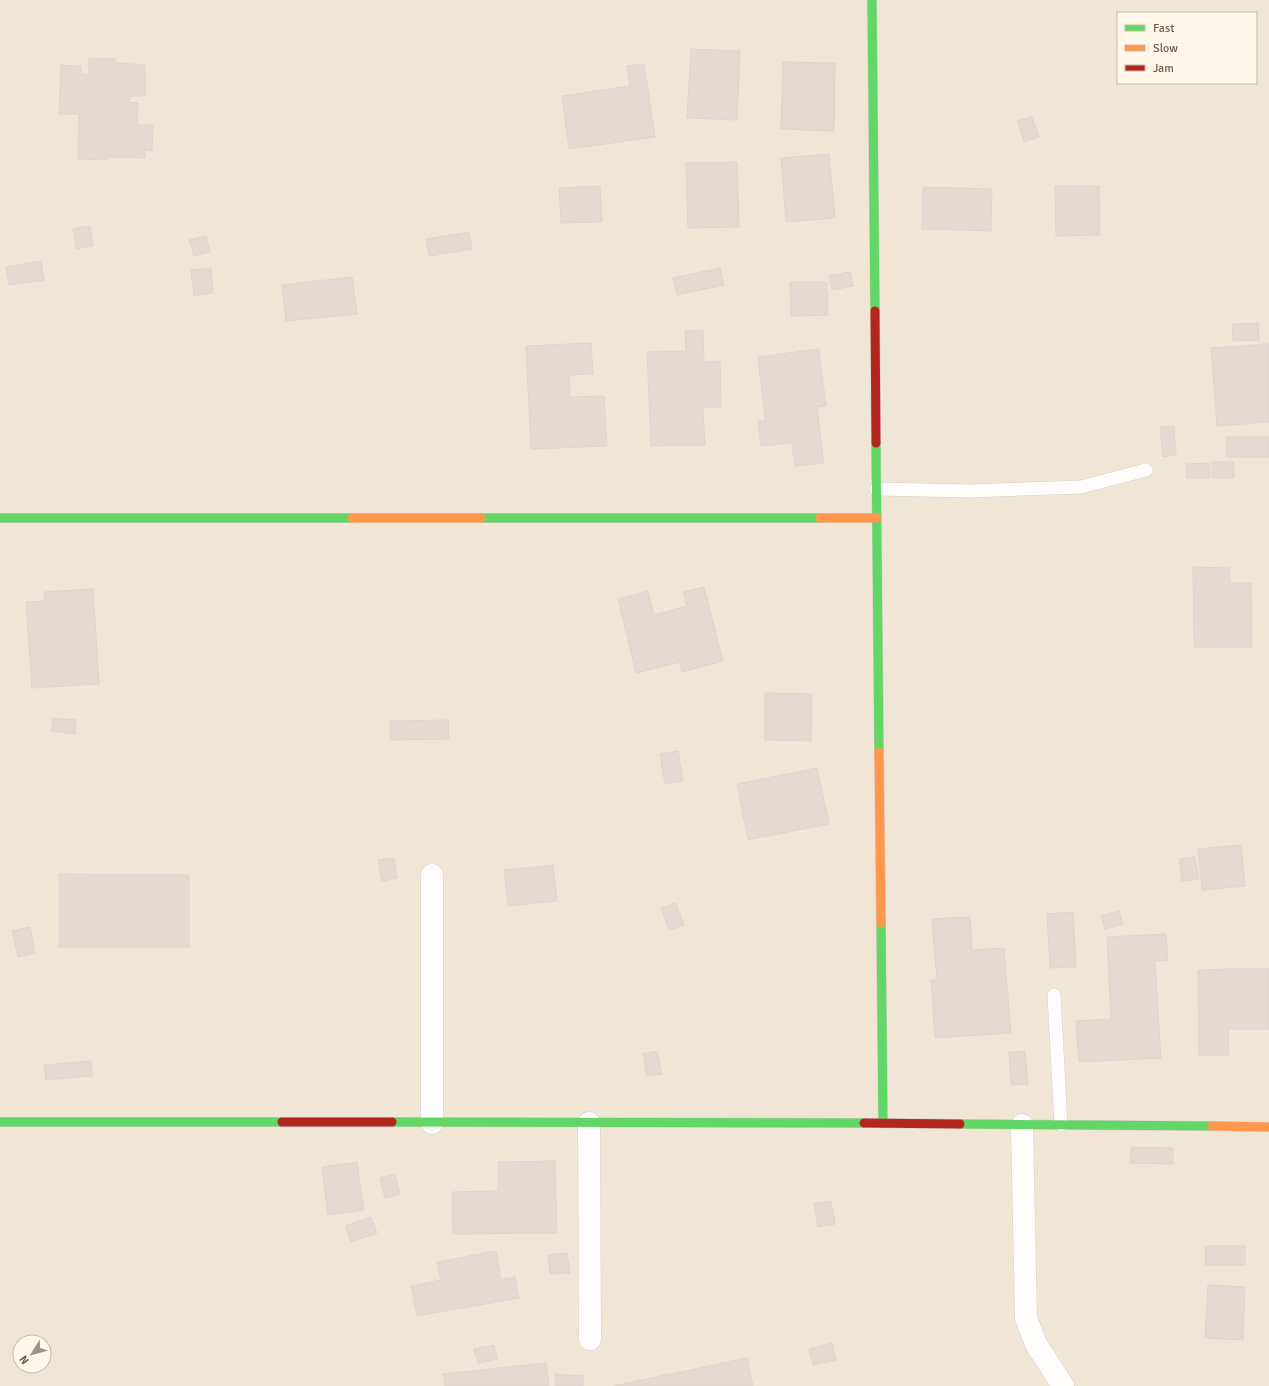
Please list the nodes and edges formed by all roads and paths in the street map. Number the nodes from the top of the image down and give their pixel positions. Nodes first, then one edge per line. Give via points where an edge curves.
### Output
1 (872, 0) edge
2 (1146, 470) dead end
3 (876, 489) junction
4 (0, 518) edge
5 (877, 518) junction
6 (432, 875) dead end
7 (1054, 995) dead end
8 (0, 1122) edge
9 (432, 1122) junction
10 (589, 1123) junction
11 (883, 1123) junction
12 (1022, 1125) junction
13 (1061, 1125) junction
14 (1269, 1127) edge
15 (590, 1339) dead end
16 (1063, 1386) edge

1 - 3 street
2 - 3 lane via 1081,487 971,491
3 - 5 street
4 - 5 street
5 - 11 street
6 - 9 street
7 - 13 lane
8 - 9 street
9 - 10 street
10 - 11 street
10 - 15 street
11 - 12 street
12 - 13 street
12 - 16 street via 1026,1318 1036,1344
13 - 14 street

